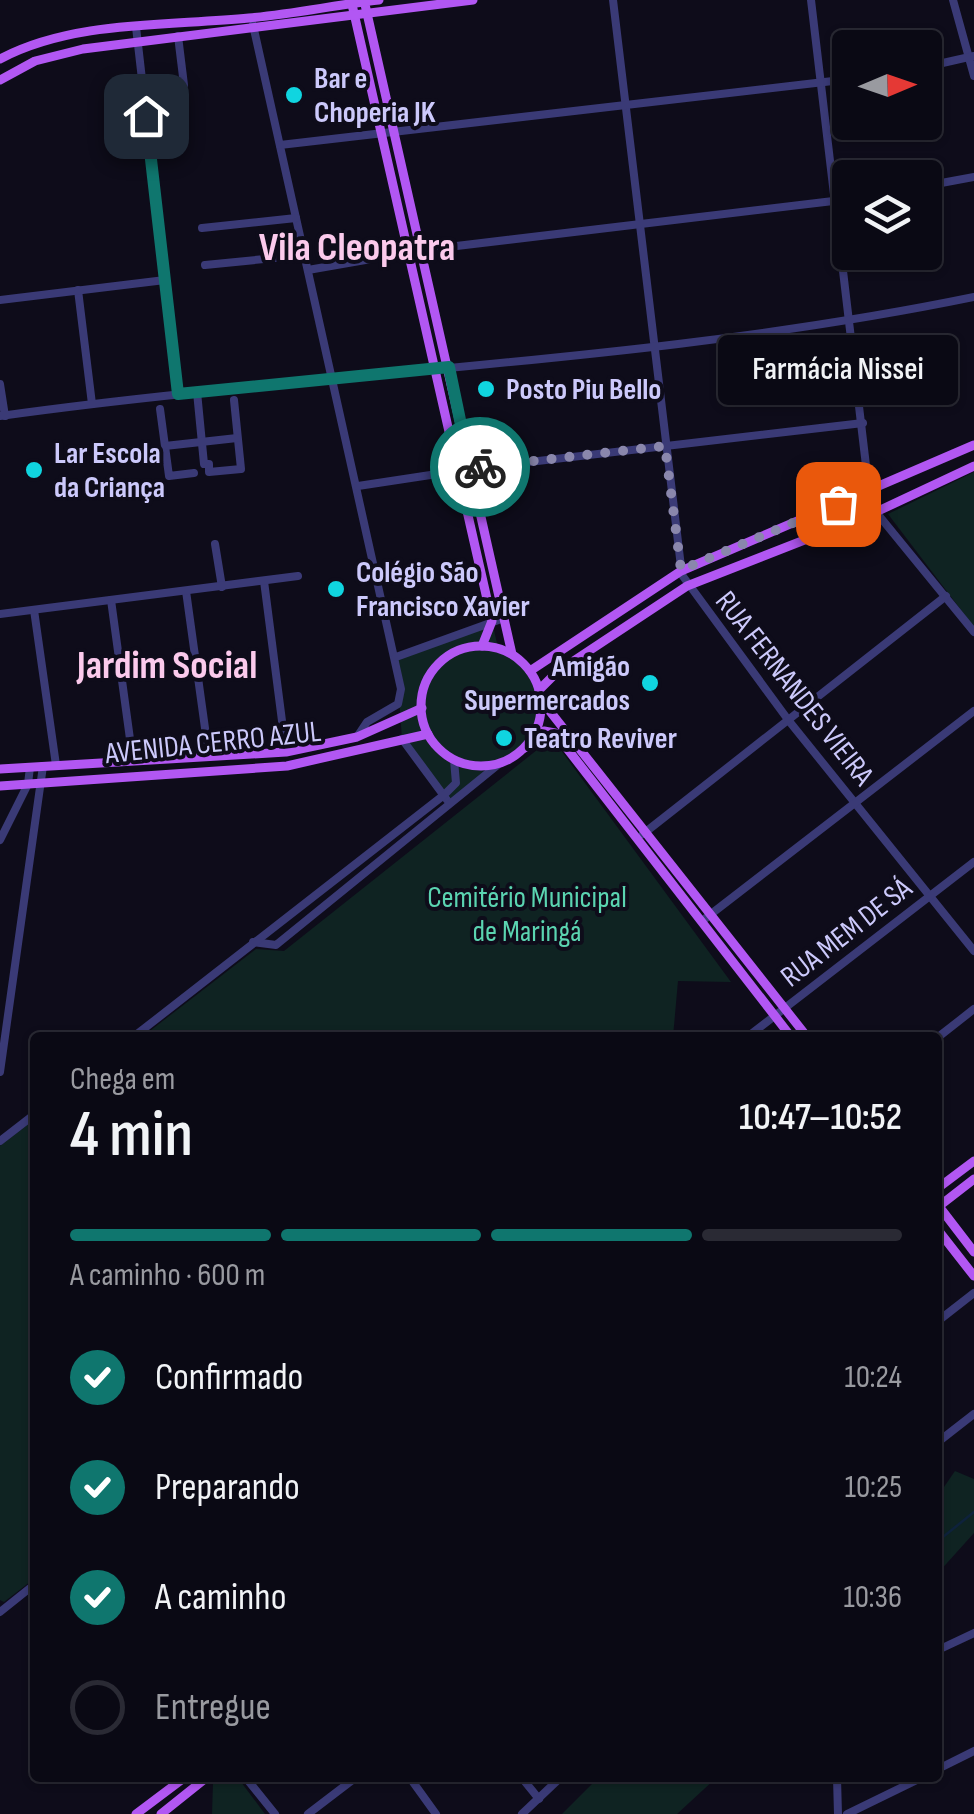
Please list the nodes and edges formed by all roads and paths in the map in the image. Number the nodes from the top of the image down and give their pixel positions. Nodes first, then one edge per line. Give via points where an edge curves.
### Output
1 (287, 0) edge
2 (379, 0) edge
3 (473, 0) edge
4 (612, 0) edge
5 (812, 0) edge
6 (953, 0) edge
7 (364, 1) edge
8 (351, 2) edge
9 (291, 14) junction
10 (366, 15) junction
11 (252, 18) junction
12 (354, 18) junction
13 (136, 27) junction
14 (254, 30) junction
15 (178, 36) junction
16 (137, 41) junction
17 (972, 57) edge
18 (0, 59) edge
19 (942, 63) edge
20 (974, 76) edge
21 (0, 80) edge
22 (832, 81) edge
23 (821, 83) junction
24 (184, 85) dead end
25 (625, 104) junction
26 (396, 133) junction
27 (383, 134) junction
28 (280, 145) junction
29 (832, 176) edge
30 (974, 177) edge
31 (942, 183) edge
32 (832, 202) edge
33 (296, 218) junction
34 (639, 225) junction
35 (202, 228) dead end
36 (423, 250) junction
37 (410, 252) junction
38 (305, 255) junction
39 (205, 266) dead end
40 (308, 270) junction
41 (844, 270) edge
42 (165, 280) junction
43 (78, 290) junction
44 (974, 297) edge
45 (0, 300) edge
46 (850, 321) junction
47 (656, 345) junction
48 (449, 367) junction
49 (436, 369) junction
50 (332, 378) junction
51 (0, 384) edge
52 (197, 392) junction
53 (178, 394) junction
54 (234, 400) dead end
55 (92, 404) junction
56 (160, 409) dead end
57 (2, 416) edge
58 (862, 423) junction
59 (238, 438) junction
60 (202, 442) junction
61 (974, 445) edge
62 (164, 446) junction
63 (665, 446) junction
64 (974, 466) edge
65 (470, 468) junction
66 (458, 471) junction
67 (194, 473) dead end
68 (358, 486) junction
69 (869, 490) junction
70 (876, 512) junction
71 (215, 544) dead end
72 (681, 570) junction
73 (298, 576) dead end
74 (264, 581) junction
75 (687, 586) junction
76 (222, 587) junction
77 (186, 591) junction
78 (946, 596) junction
79 (111, 600) junction
80 (34, 610) junction
81 (0, 614) edge
82 (504, 618) junction
83 (492, 622) junction
84 (974, 632) edge
85 (482, 646) junction
86 (512, 654) junction
87 (396, 658) junction
88 (530, 671) junction
89 (540, 695) junction
90 (422, 708) junction
91 (974, 711) edge
92 (789, 721) junction
93 (428, 734) junction
94 (357, 737) junction
95 (402, 738) junction
96 (318, 745) junction
97 (525, 748) junction
98 (286, 752) junction
99 (209, 757) junction
100 (321, 758) junction
101 (134, 760) junction
102 (454, 760) junction
103 (499, 764) junction
104 (56, 765) junction
105 (43, 766) junction
106 (30, 767) junction
107 (0, 770) edge
108 (41, 783) junction
109 (28, 784) junction
110 (0, 786) edge
111 (444, 795) junction
112 (855, 802) junction
113 (450, 806) junction
114 (645, 832) junction
115 (0, 840) edge
116 (635, 840) junction
117 (974, 862) edge
118 (931, 895) junction
119 (711, 914) junction
120 (702, 921) junction
121 (253, 942) junction
122 (974, 951) edge
123 (785, 1008) junction
124 (974, 1009) edge
125 (775, 1016) junction
126 (140, 1032) edge
127 (754, 1032) edge
128 (787, 1032) edge
129 (803, 1032) edge
130 (942, 1034) edge
131 (0, 1072) edge
132 (30, 1118) edge
133 (0, 1142) edge
134 (974, 1161) edge
135 (974, 1179) edge
136 (942, 1185) edge
137 (942, 1203) edge
138 (942, 1211) edge
139 (942, 1235) edge
140 (974, 1252) edge
141 (974, 1276) edge
142 (974, 1293) edge
143 (942, 1319) edge
144 (974, 1414) edge
145 (942, 1439) edge
146 (30, 1588) edge
147 (1, 1609) edge
148 (974, 1633) edge
149 (942, 1648) edge
150 (974, 1751) edge
151 (942, 1767) edge
152 (179, 1782) edge
153 (201, 1782) edge
154 (249, 1782) edge
155 (350, 1782) edge
156 (413, 1782) edge
157 (525, 1782) edge
158 (556, 1782) edge
159 (837, 1782) edge
160 (913, 1782) edge
161 (538, 1798) junction
162 (136, 1814) edge
163 (161, 1814) edge
164 (275, 1814) edge
165 (308, 1814) edge
166 (436, 1814) edge
167 (522, 1814) edge
168 (838, 1814) edge
169 (846, 1814) edge

1 - 9 street
2 - 7 main road
3 - 10 main road
4 - 25 street, RUA FERNANDES VIEIRA
5 - 23 street
6 - 17 street
7 - 8 main road
7 - 10 main road
8 - 9 main road
8 - 12 main road
9 - 11 main road
10 - 12 main road
10 - 26 main road
11 - 13 main road
11 - 14 street
12 - 14 main road
12 - 27 main road
13 - 16 street
13 - 18 main road
14 - 15 main road
14 - 28 street
15 - 16 main road
15 - 24 street
16 - 21 main road via 35,61
16 - 42 street
17 - 19 street
17 - 20 street
22 - 23 street
23 - 25 street
23 - 29 street
25 - 26 street
25 - 34 street, RUA FERNANDES VIEIRA
26 - 27 street
26 - 36 main road
27 - 28 street
27 - 37 main road
28 - 33 street
30 - 31 street
32 - 34 street
33 - 35 street
33 - 38 street
34 - 36 street
34 - 47 street, RUA FERNANDES VIEIRA
36 - 37 street
36 - 48 main road
37 - 40 street
37 - 49 main road
38 - 39 street
38 - 40 street
40 - 50 street
41 - 46 street
42 - 43 street
42 - 53 street
43 - 45 street
43 - 55 street
44 - 46 street
46 - 47 street
46 - 58 street
47 - 48 street
47 - 63 street, RUA FERNANDES VIEIRA
48 - 49 street
48 - 65 main road
49 - 50 street
49 - 66 main road
50 - 52 street
50 - 68 street
51 - 57 street
52 - 53 street
52 - 60 street
53 - 55 street
54 - 59 street
55 - 57 street
56 - 62 street
58 - 63 street
58 - 69 street
59 - 60 street
59 - 60 street via 241,469 209,472
60 - 62 street
61 - 69 main road
62 - 67 street via 169,476
63 - 65 street
63 - 72 street, RUA FERNANDES VIEIRA
64 - 70 main road
65 - 66 street
65 - 82 main road
66 - 68 street
66 - 83 main road
68 - 87 street
69 - 70 street
69 - 72 main road
70 - 75 main road
70 - 78 street
71 - 76 street
72 - 75 street, RUA FERNANDES VIEIRA
72 - 88 main road
73 - 74 street
74 - 76 street
74 - 98 street
75 - 89 main road via 557,672
75 - 92 street, RUA FERNANDES VIEIRA
76 - 77 street
77 - 79 street
77 - 99 street
78 - 84 street
78 - 92 street
79 - 80 street
79 - 101 street
80 - 81 street
80 - 104 street
82 - 83 street
82 - 86 main road
83 - 85 main road
83 - 87 street
85 - 86 main road
85 - 90 main road via 439,664
86 - 88 main road
87 - 94 street via 398,704 367,722
88 - 89 main road
89 - 97 main road via 535,734
89 - 114 main road
90 - 93 main road
90 - 94 main road, AVENIDA CERRO AZUL
91 - 112 street
92 - 112 street, RUA FERNANDES VIEIRA
92 - 114 street
93 - 95 main road, AVENIDA CERRO AZUL
93 - 102 main road
94 - 96 main road, AVENIDA CERRO AZUL
95 - 100 main road, AVENIDA CERRO AZUL
95 - 111 street
96 - 98 main road, AVENIDA CERRO AZUL
96 - 100 main road
97 - 103 main road
97 - 116 main road via 544,732 554,733
98 - 99 main road, AVENIDA CERRO AZUL
99 - 101 main road, AVENIDA CERRO AZUL
100 - 108 main road, AVENIDA CERRO AZUL
101 - 104 main road, AVENIDA CERRO AZUL
102 - 103 main road
102 - 111 street via 456,782
103 - 113 street
104 - 105 main road, AVENIDA CERRO AZUL
105 - 106 main road, AVENIDA CERRO AZUL
105 - 108 street
106 - 107 main road, AVENIDA CERRO AZUL
106 - 109 street
108 - 109 main road, AVENIDA CERRO AZUL
108 - 131 street
109 - 110 main road, AVENIDA CERRO AZUL
109 - 115 street
111 - 113 street
111 - 121 street
112 - 118 street, RUA FERNANDES VIEIRA
112 - 119 street
113 - 121 street via 276,946
114 - 116 street
114 - 119 main road
116 - 120 main road
117 - 118 street, RUA MEM DE SÁ
118 - 122 street, RUA FERNANDES VIEIRA
118 - 123 street, RUA MEM DE SÁ
119 - 120 street
119 - 123 main road
120 - 125 main road
121 - 126 street
123 - 125 street, RUA MEM DE SÁ
123 - 129 main road
124 - 130 street
125 - 127 street, RUA MEM DE SÁ
125 - 128 main road
132 - 133 street
134 - 136 main road
135 - 137 main road
138 - 140 main road
139 - 141 main road
142 - 143 street
144 - 145 street
146 - 147 street
148 - 149 street
150 - 151 street
152 - 162 main road
153 - 163 main road
154 - 164 street
155 - 165 street
156 - 166 street
157 - 161 street
158 - 161 street
159 - 168 street
160 - 169 street
161 - 167 street

